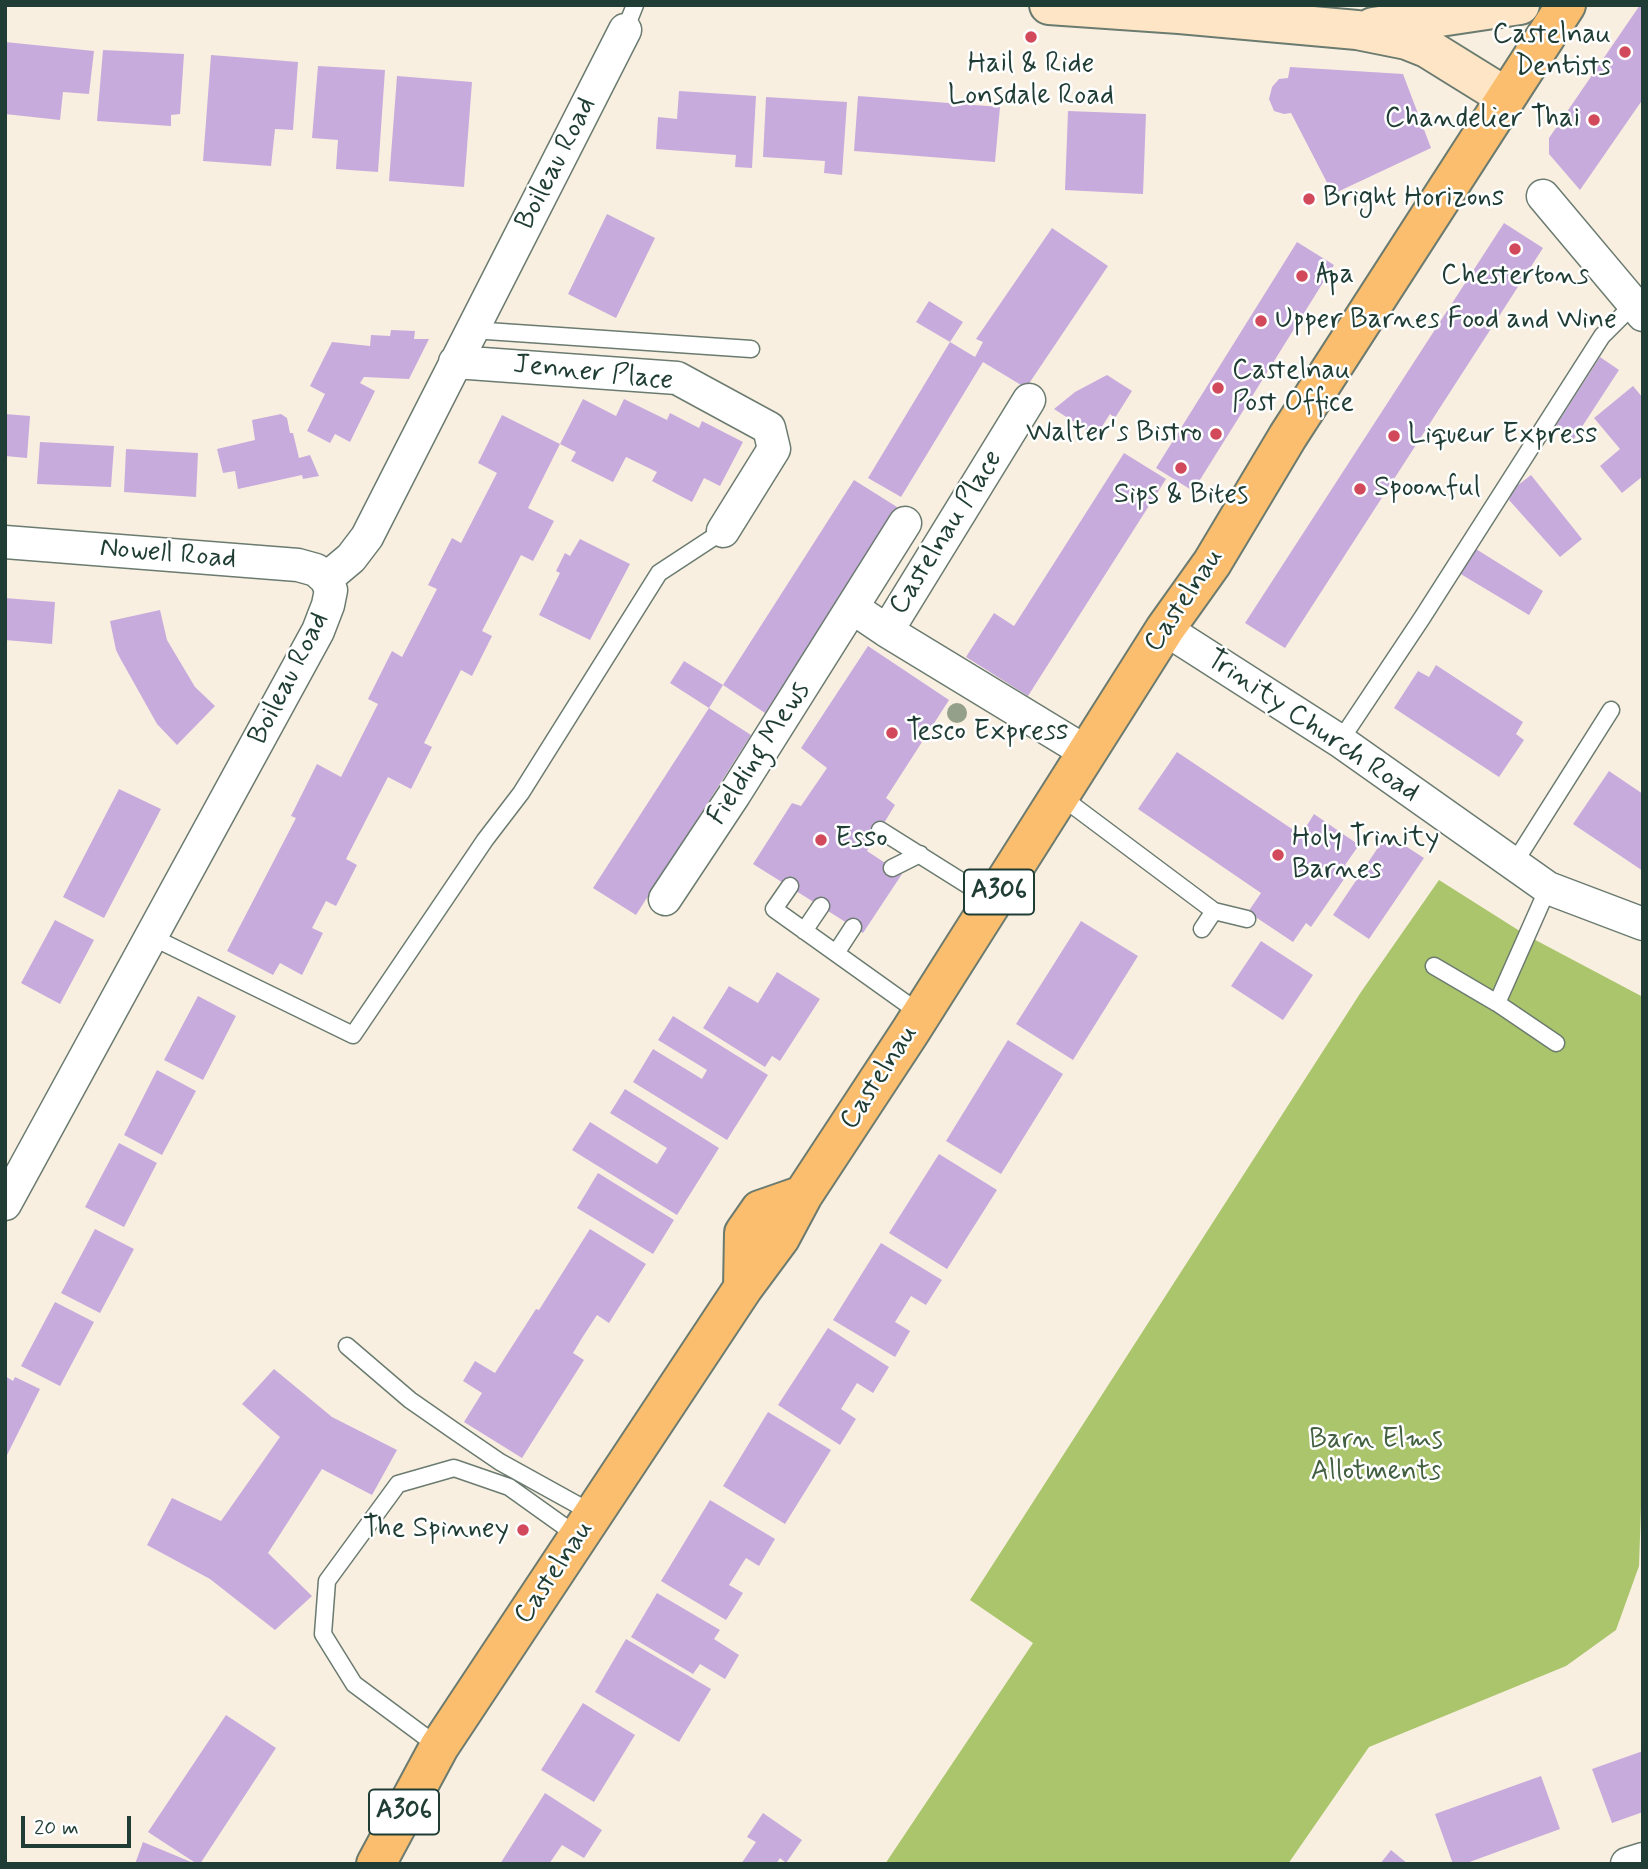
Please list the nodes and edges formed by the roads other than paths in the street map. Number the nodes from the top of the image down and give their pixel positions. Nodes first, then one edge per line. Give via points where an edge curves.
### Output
1 (1049, 5) edge
2 (1520, 5) edge
3 (1566, 5) edge
4 (630, 18) edge
5 (1357, 30) junction
6 (1506, 97) junction
7 (1543, 196) dead end
8 (1638, 310) edge
9 (472, 330) junction
10 (751, 349) dead end
11 (455, 362) junction
12 (1029, 400) dead end
13 (905, 523) dead end
14 (723, 531) joint
15 (5, 542) edge
16 (326, 579) junction
17 (871, 619) junction
18 (1165, 629) junction
19 (1611, 710) dead end
20 (1340, 741) junction
21 (1086, 751) junction
22 (1059, 795) junction
23 (880, 830) dead end
24 (920, 854) junction
25 (1513, 865) junction
26 (892, 868) dead end
27 (789, 886) dead end
28 (1548, 888) junction
29 (666, 899) dead end
30 (993, 901) junction
31 (821, 906) dead end
32 (1214, 911) junction
33 (1247, 919) dead end
34 (1643, 923) edge
35 (853, 927) dead end
36 (1202, 929) dead end
37 (804, 931) junction
38 (152, 937) junction
39 (836, 953) junction
40 (1434, 966) dead end
41 (1497, 1003) junction
42 (921, 1014) junction
43 (1556, 1043) dead end
44 (5, 1204) edge
45 (347, 1346) dead end
46 (587, 1526) junction
47 (439, 1746) junction
48 (1643, 1859) edge
49 (376, 1864) edge
50 (1627, 1864) edge

1 - 5 main road
2 - 5 main road
3 - 6 main road, Castelnau / A306
4 - 9 street, Boileau Road
5 - 6 main road via 1427,48
6 - 18 main road, Castelnau / A306 via 1212,563
7 - 8 street
8 - 20 lane via 1602,336
9 - 10 lane
9 - 11 street, Boileau Road
11 - 14 street, Jenner Place via 677,378 769,428 774,449
11 - 16 street, Boileau Road via 367,537
12 - 17 street, Castelnau Place
13 - 17 street, Fielding Mews
14 - 38 lane via 659,573 521,793 354,1035
15 - 16 street, Nowell Road via 298,565 316,570
16 - 38 street, Boileau Road via 331,590 318,631
17 - 21 street, Castelnau Place
17 - 29 street, Fielding Mews via 734,795
18 - 20 street, Trinity Church Road
18 - 21 main road, Castelnau / A306
19 - 25 lane
20 - 25 street, Trinity Church Road
21 - 22 main road, Castelnau / A306
22 - 30 main road, Castelnau / A306
22 - 32 lane
23 - 24 lane
24 - 26 lane
24 - 30 lane
25 - 28 street, Trinity Church Road
27 - 37 lane via 774,909
28 - 34 street, Trinity Church Road
28 - 41 lane
30 - 42 main road, Castelnau / A306
31 - 37 lane
32 - 33 lane
32 - 36 lane
35 - 39 lane
37 - 39 lane
38 - 44 street, Boileau Road
39 - 42 lane
40 - 41 lane
41 - 43 lane
42 - 46 main road, Castelnau / A306 via 803,1195 760,1210 744,1233 743,1288
45 - 46 lane via 401,1393
46 - 47 main road, Castelnau / A306
46 - 47 lane via 509,1487 454,1468 398,1484 327,1581 323,1634 354,1684
47 - 49 main road, Castelnau / A306
48 - 50 street

